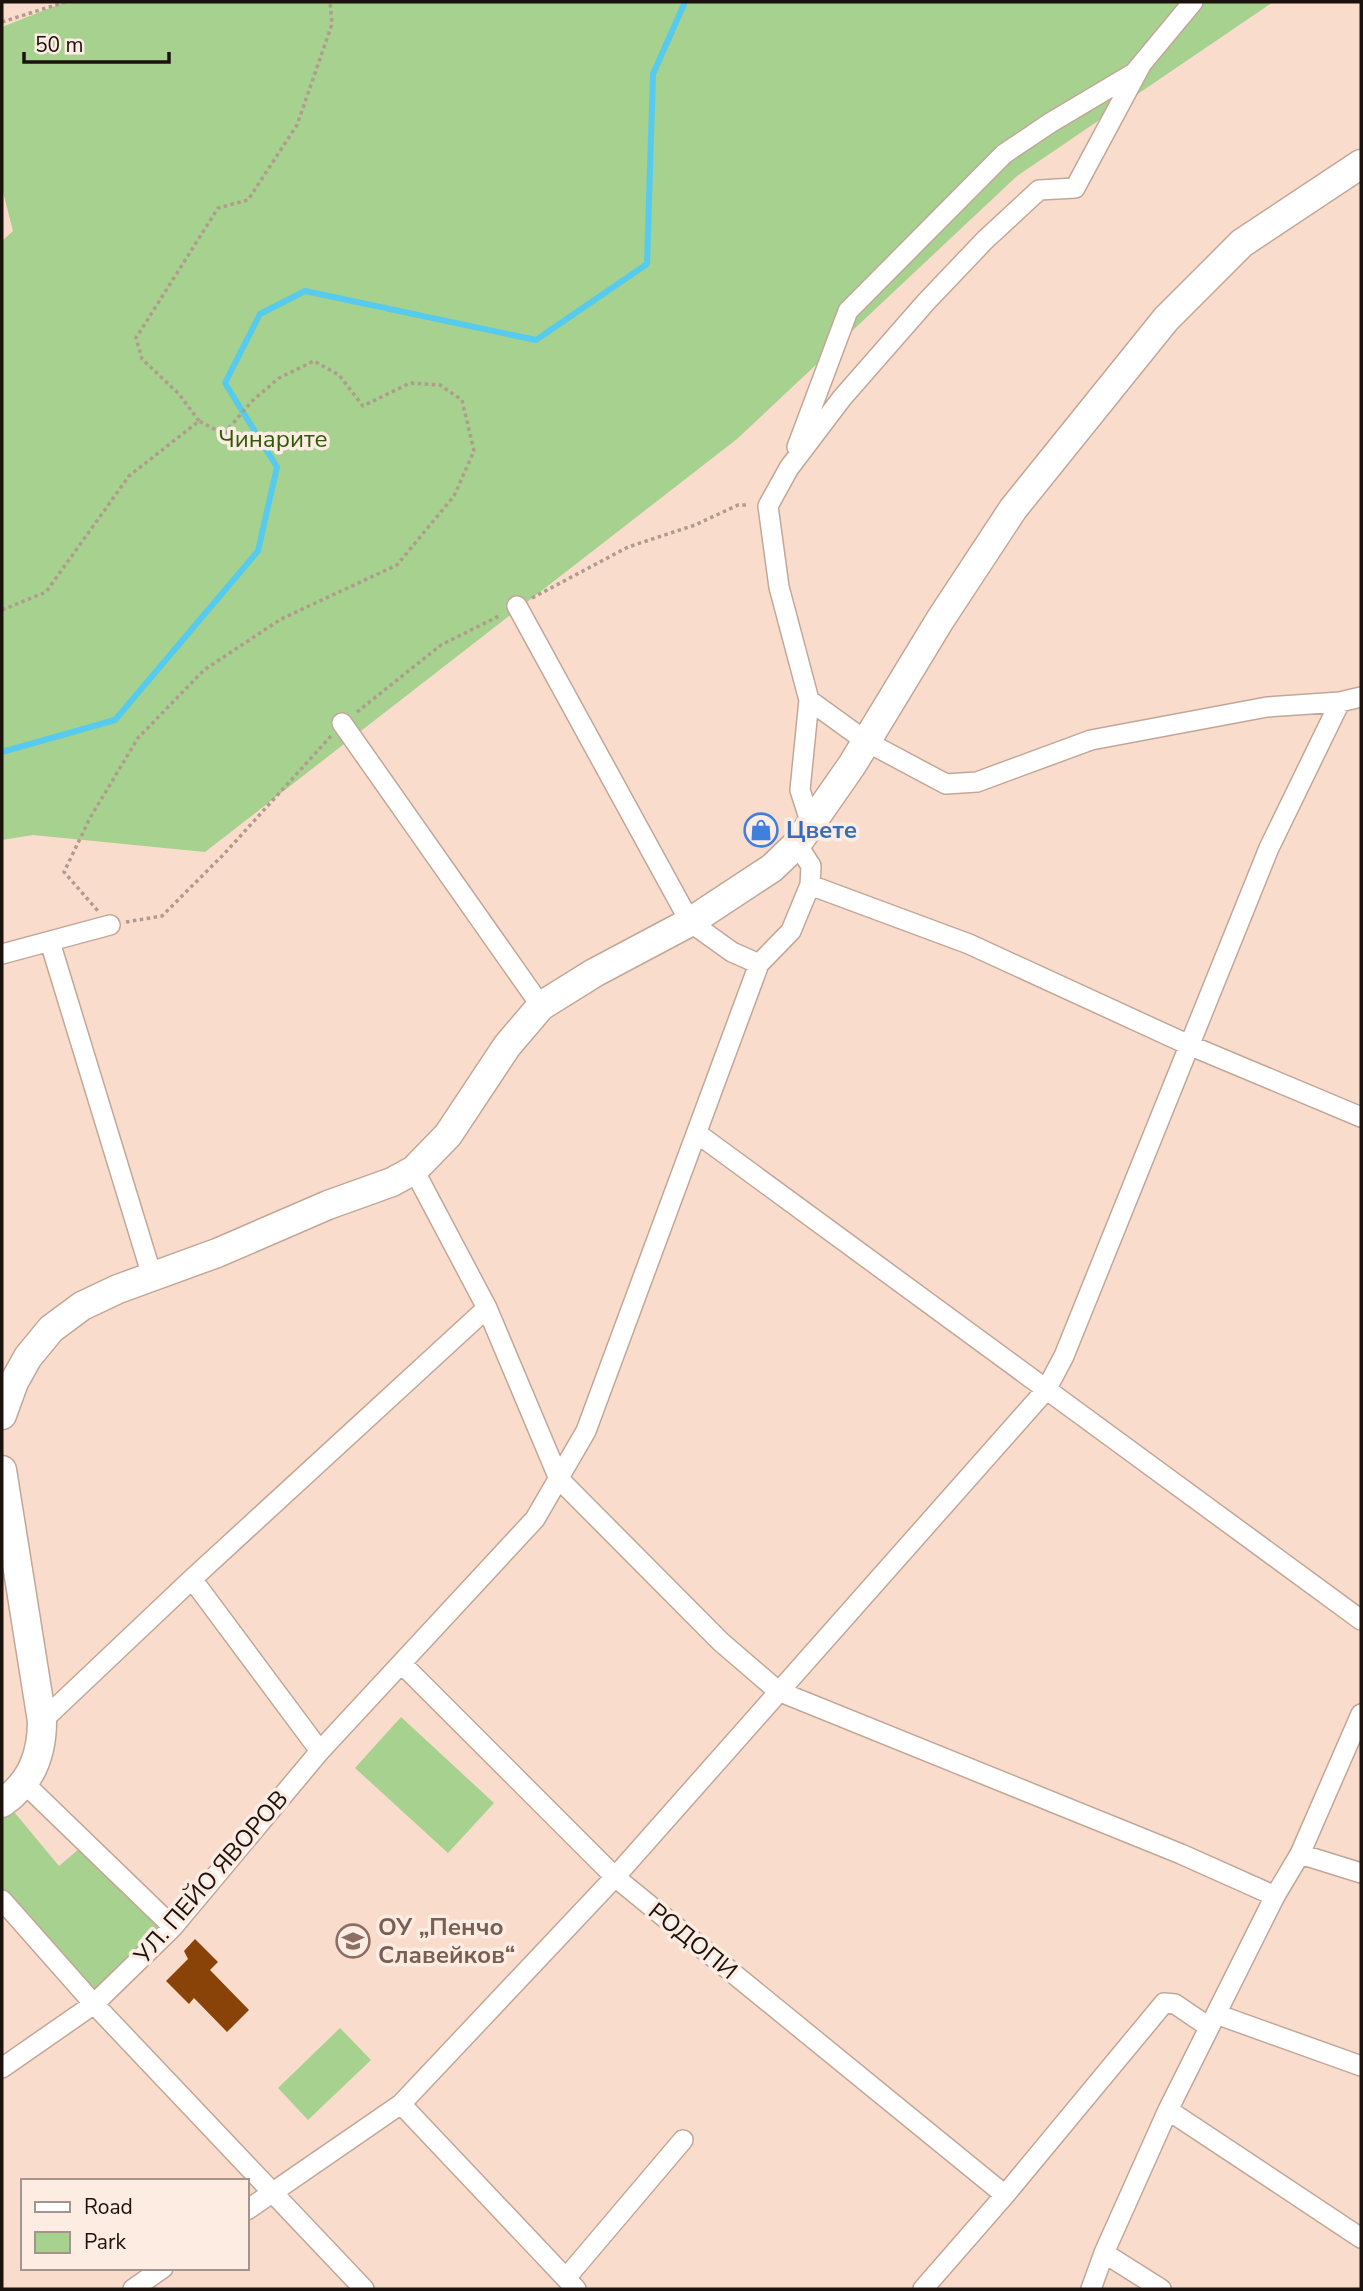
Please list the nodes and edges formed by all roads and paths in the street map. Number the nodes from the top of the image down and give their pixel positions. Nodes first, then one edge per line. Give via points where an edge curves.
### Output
1 (65, 2) edge
2 (330, 2) edge
3 (1193, 2) edge
4 (2, 22) edge
5 (1141, 65) junction
6 (1361, 164) edge
7 (199, 421) junction
8 (789, 468) junction
9 (768, 506) junction
10 (517, 606) junction
11 (2, 610) edge
12 (1361, 697) edge
13 (809, 700) junction
14 (1340, 702) junction
15 (342, 723) junction
16 (867, 742) junction
17 (804, 834) junction
18 (810, 885) junction
19 (690, 922) junction
20 (110, 925) junction
21 (50, 942) junction
22 (2, 954) edge
23 (759, 964) junction
24 (541, 1006) junction
25 (1189, 1045) junction
26 (1361, 1117) edge
27 (698, 1133) junction
28 (414, 1170) junction
29 (152, 1276) junction
30 (487, 1308) junction
31 (1046, 1390) junction
32 (2, 1415) edge
33 (2, 1470) edge
34 (559, 1479) junction
35 (192, 1579) junction
36 (1361, 1620) edge
37 (402, 1664) junction
38 (778, 1691) junction
39 (1361, 1714) edge
40 (42, 1721) junction
41 (320, 1751) junction
42 (25, 1784) junction
43 (2, 1803) edge
44 (1300, 1854) junction
45 (1361, 1873) edge
46 (615, 1877) junction
47 (1275, 1896) junction
48 (2, 1900) edge
49 (173, 1927) junction
50 (94, 2004) junction
51 (1213, 2021) junction
52 (1361, 2066) edge
53 (2, 2068) edge
54 (401, 2104) junction
55 (1168, 2110) junction
56 (683, 2140) dead end
57 (271, 2193) junction
58 (1005, 2195) junction
59 (248, 2209) edge
60 (1361, 2238) edge
61 (1104, 2253) junction
62 (160, 2270) edge
63 (571, 2284) edge
64 (133, 2289) edge
65 (364, 2289) edge
66 (923, 2289) edge
67 (1091, 2289) edge
68 (1161, 2289) edge

1 - 4 path
2 - 7 path via 332,24 297,125 248,200 218,208 136,338 142,359 179,394
3 - 5 street
5 - 8 street via 1075,188 1040,190 985,240 842,398
5 - 8 street via 1134,74 1004,154 848,311
6 - 16 street via 1242,243 1166,319 1013,509
7 - 11 path via 129,476 46,592
7 - 20 path via 225,434 279,378 314,361 339,375 363,406 410,383 440,385 462,400 474,451 454,496 397,565 281,619 204,670 138,738 64,872
8 - 9 street
9 - 10 path via 738,505 628,547
9 - 13 street via 779,587
10 - 15 path via 441,645
10 - 19 street
12 - 14 street
13 - 16 street
13 - 17 street via 800,790
14 - 16 street via 1267,707 1091,740 977,782 946,784
14 - 25 street via 1269,848
15 - 20 path via 162,916
15 - 24 street
16 - 17 street
17 - 18 street
17 - 19 street via 772,867
18 - 23 street via 791,931
18 - 25 street via 969,944
19 - 23 street via 732,952
19 - 24 street
20 - 21 street
21 - 22 street
21 - 29 street
23 - 27 street, УЛ. ПЕЙО ЯВОРОВ
24 - 28 street via 507,1046 448,1135
25 - 26 street
25 - 31 street via 1064,1356
27 - 31 street
27 - 34 street, УЛ. ПЕЙО ЯВОРОВ via 586,1432
28 - 29 street
28 - 30 street
29 - 32 street via 82,1306 51,1329 28,1357
30 - 34 street
30 - 35 street
31 - 36 street
31 - 38 street
33 - 40 street
34 - 37 street, УЛ. ПЕЙО ЯВОРОВ via 535,1519
34 - 38 street via 721,1642
35 - 40 street
35 - 41 street
37 - 41 street, УЛ. ПЕЙО ЯВОРОВ
37 - 46 street, РОДОПИ
38 - 46 street
38 - 47 street
39 - 44 street
40 - 42 street via 37,1761
41 - 49 street, УЛ. ПЕЙО ЯВОРОВ
42 - 43 street
42 - 49 street
44 - 45 street
44 - 47 street
46 - 54 street
46 - 58 street, РОДОПИ
47 - 51 street
48 - 50 street
49 - 50 street, УЛ. ПЕЙО ЯВОРОВ
50 - 53 street, УЛ. ПЕЙО ЯВОРОВ
50 - 57 street
51 - 52 street
51 - 55 street
51 - 58 street via 1164,2003
54 - 57 street
54 - 63 street
55 - 60 street
55 - 61 street
56 - 63 street
57 - 59 street
57 - 65 street
58 - 66 street
61 - 67 street
61 - 68 street
62 - 64 street

